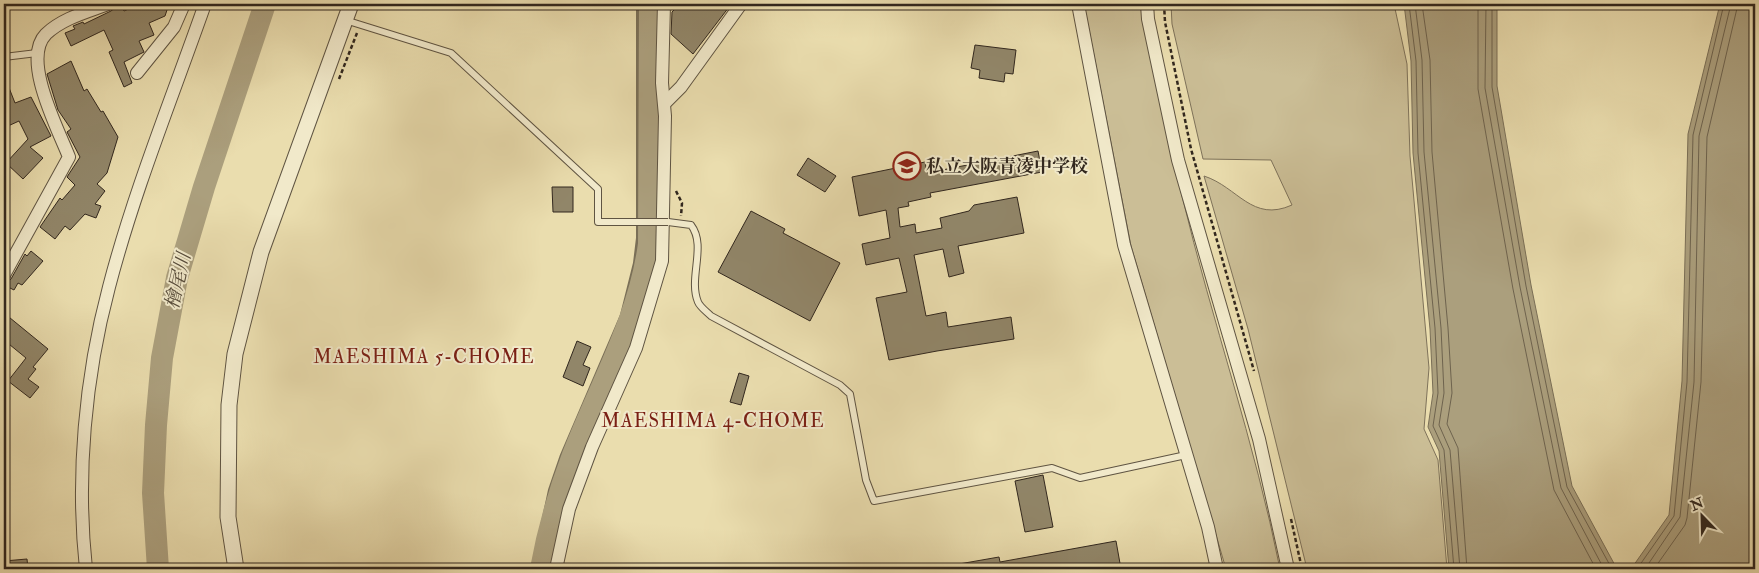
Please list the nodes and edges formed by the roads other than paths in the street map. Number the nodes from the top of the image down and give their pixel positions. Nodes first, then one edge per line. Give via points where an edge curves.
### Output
1 (108, 4) edge
2 (184, 4) edge
3 (205, 4) edge
4 (351, 4) edge
5 (664, 4) edge
6 (741, 4) edge
7 (1078, 4) edge
8 (1147, 4) edge
9 (353, 22) junction
10 (37, 53) junction
11 (4, 57) edge
12 (137, 73) dead end
13 (665, 103) junction
14 (4, 275) edge
15 (1186, 455) junction
16 (86, 569) edge
17 (236, 569) edge
18 (556, 569) edge
19 (1217, 569) edge
20 (1288, 569) edge

1 - 10 street via 62,22 45,35
2 - 12 street via 174,27
3 - 16 street via 108,289 90,385 82,484
4 - 9 street
5 - 13 street via 662,83
6 - 13 street via 681,87
7 - 15 street via 1124,245
8 - 20 street via 1178,160 1259,439
9 - 15 lane, bridge via 451,53 598,190 598,222 692,225 696,231 694,283 698,303 711,316 840,384 850,394 866,480 874,501 1052,468 1080,478
9 - 17 street via 261,252 235,354 229,404 228,516
10 - 11 lane
10 - 14 street via 37,68 47,103 69,157
13 - 18 street via 662,261 636,348 592,447 569,510
15 - 19 street

